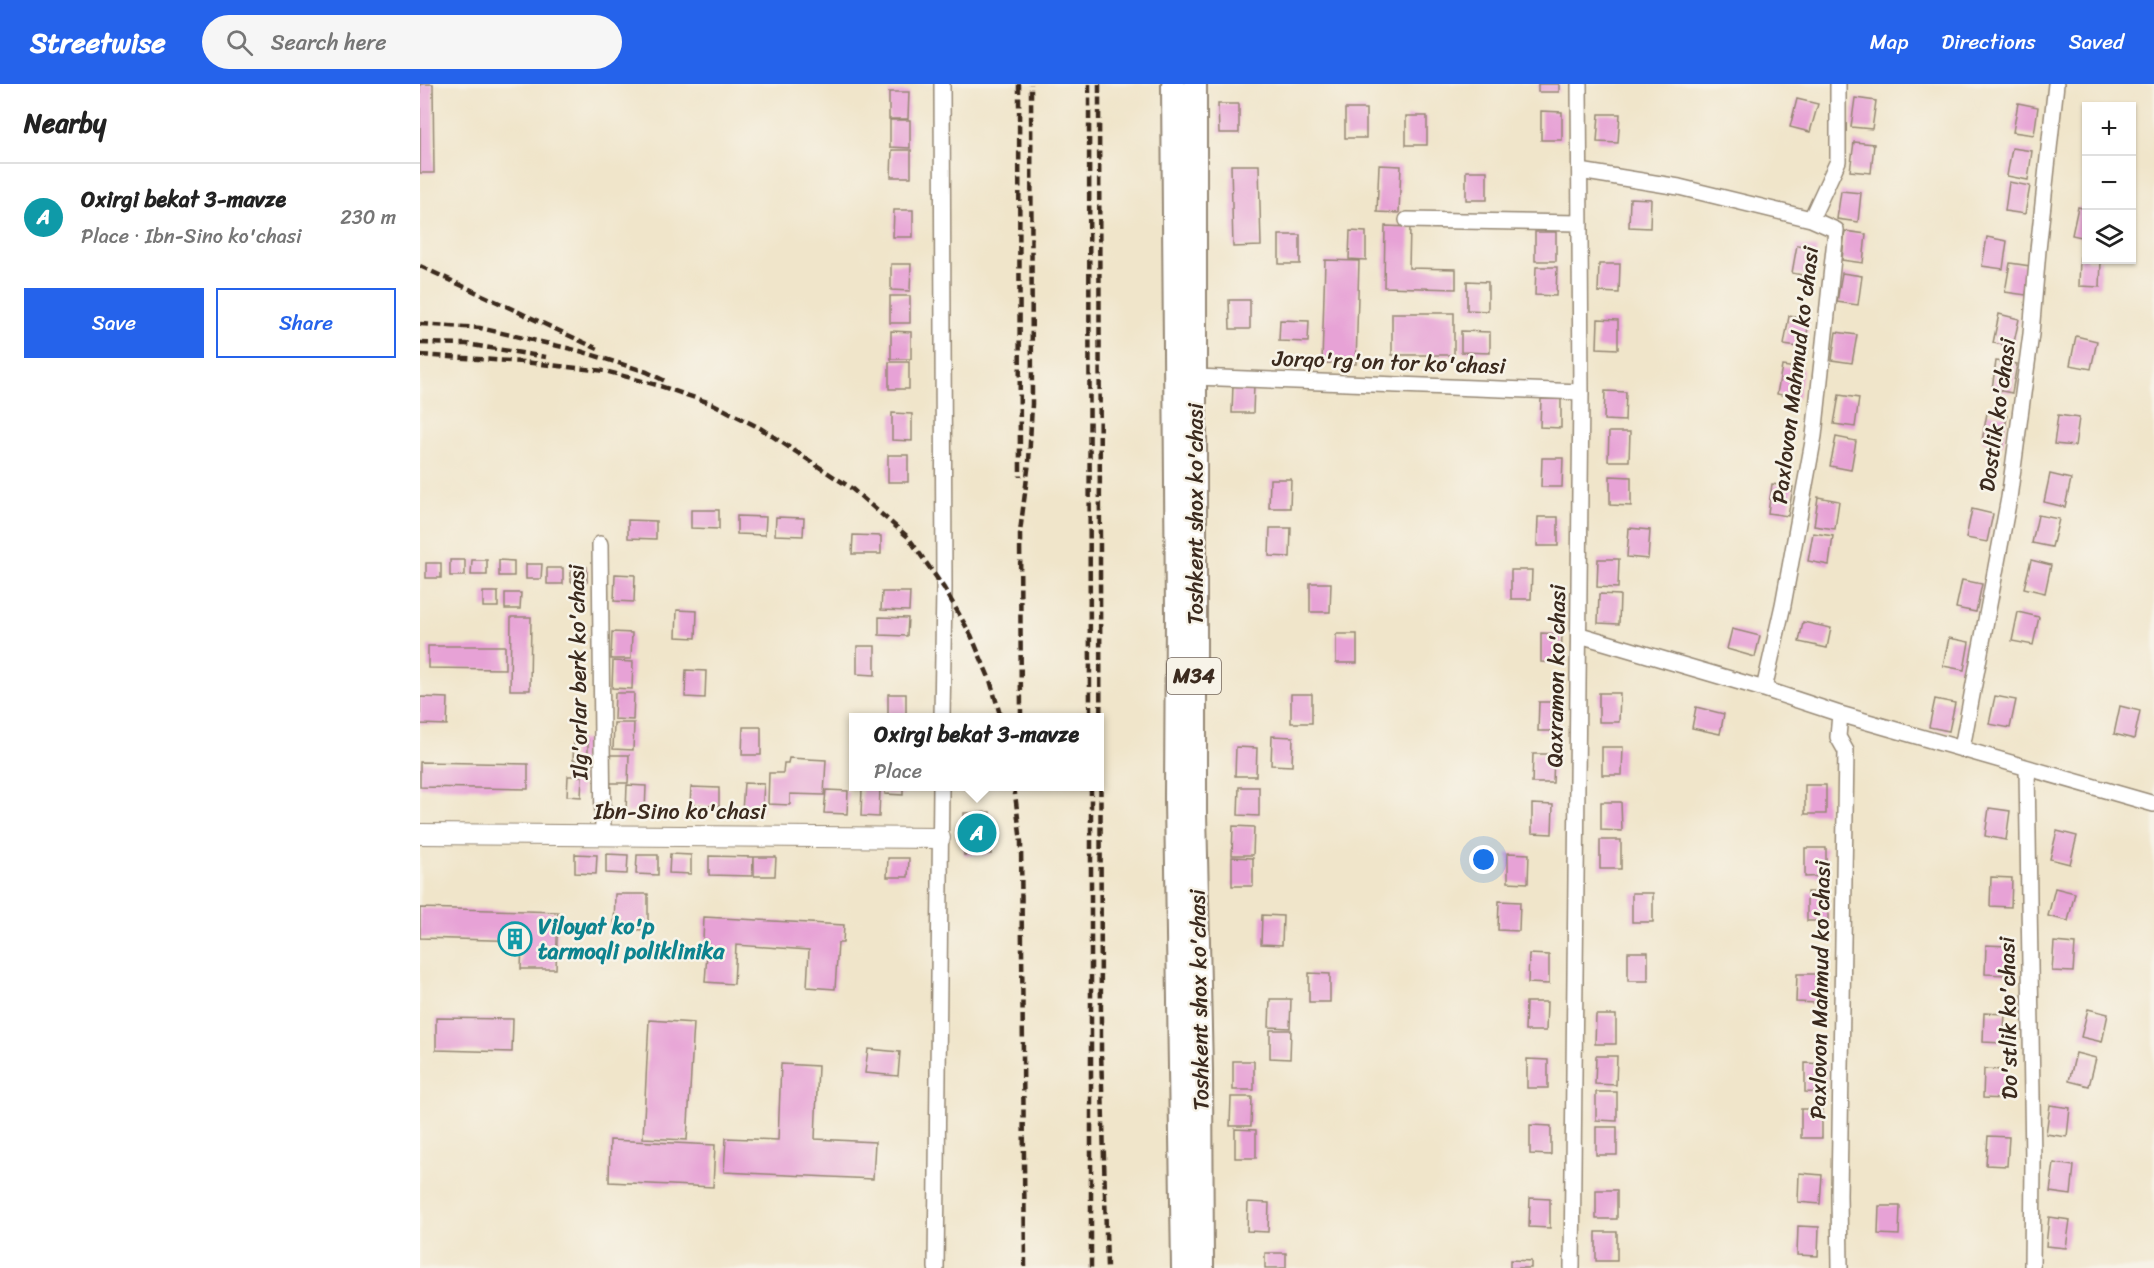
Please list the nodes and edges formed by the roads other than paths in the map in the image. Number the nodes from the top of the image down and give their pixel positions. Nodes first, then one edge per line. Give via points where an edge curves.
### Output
1 (942, 84) edge
2 (1173, 84) edge
3 (1195, 84) edge
4 (1579, 84) edge
5 (1838, 84) edge
6 (2056, 84) edge
7 (1580, 171) junction
8 (1811, 219) junction
9 (1407, 220) dead end
10 (1580, 223) junction
11 (1195, 376) junction
12 (1581, 392) junction
13 (600, 544) dead end
14 (1186, 615) junction
15 (1580, 635) junction
16 (1764, 689) junction
17 (942, 713) edge
18 (1840, 714) junction
19 (1962, 748) junction
20 (2027, 768) junction
21 (940, 791) edge
22 (2154, 804) edge
23 (420, 834) edge
24 (603, 835) junction
25 (940, 838) junction
26 (936, 1268) edge
27 (1183, 1268) edge
28 (1202, 1268) edge
29 (1572, 1268) edge
30 (1839, 1268) edge
31 (2032, 1268) edge

1 - 17 street
2 - 14 highway, Toshkent shox ko'chasi / M34
3 - 11 highway, Toshkent shox ko'chasi / M34
4 - 7 street, Qaxramon ko'chasi
5 - 8 street, Paxlovon Mahmud ko'chasi via 1838,161
6 - 19 street, Dostlik ko'chasi via 2031,334 2009,498
7 - 8 street via 1679,187
7 - 10 street, Qaxramon ko'chasi
8 - 16 street, Paxlovon Mahmud ko'chasi via 1836,230 1814,436 1784,604
9 - 10 street
10 - 12 street, Qaxramon ko'chasi
11 - 12 street, Jorqo'rg'on tor ko'chasi
11 - 14 highway, Toshkent shox ko'chasi / M34
12 - 15 street, Qaxramon ko'chasi
13 - 24 street, Ilg'orlar berk ko'chasi
14 - 27 highway, Toshkent shox ko'chasi / M34 via 1176,800
14 - 28 highway, Toshkent shox ko'chasi / M34 via 1195,813
15 - 16 street
15 - 29 street, Qaxramon ko'chasi
16 - 18 street
18 - 19 street
18 - 30 street, Paxlovon Mahmud ko'chasi via 1838,737 1846,751
19 - 20 street
20 - 22 street
20 - 31 street, Do'stlik ko'chasi
21 - 25 street
23 - 24 main road, Ibn-Sino ko'chasi
24 - 25 main road, Ibn-Sino ko'chasi
25 - 26 street

